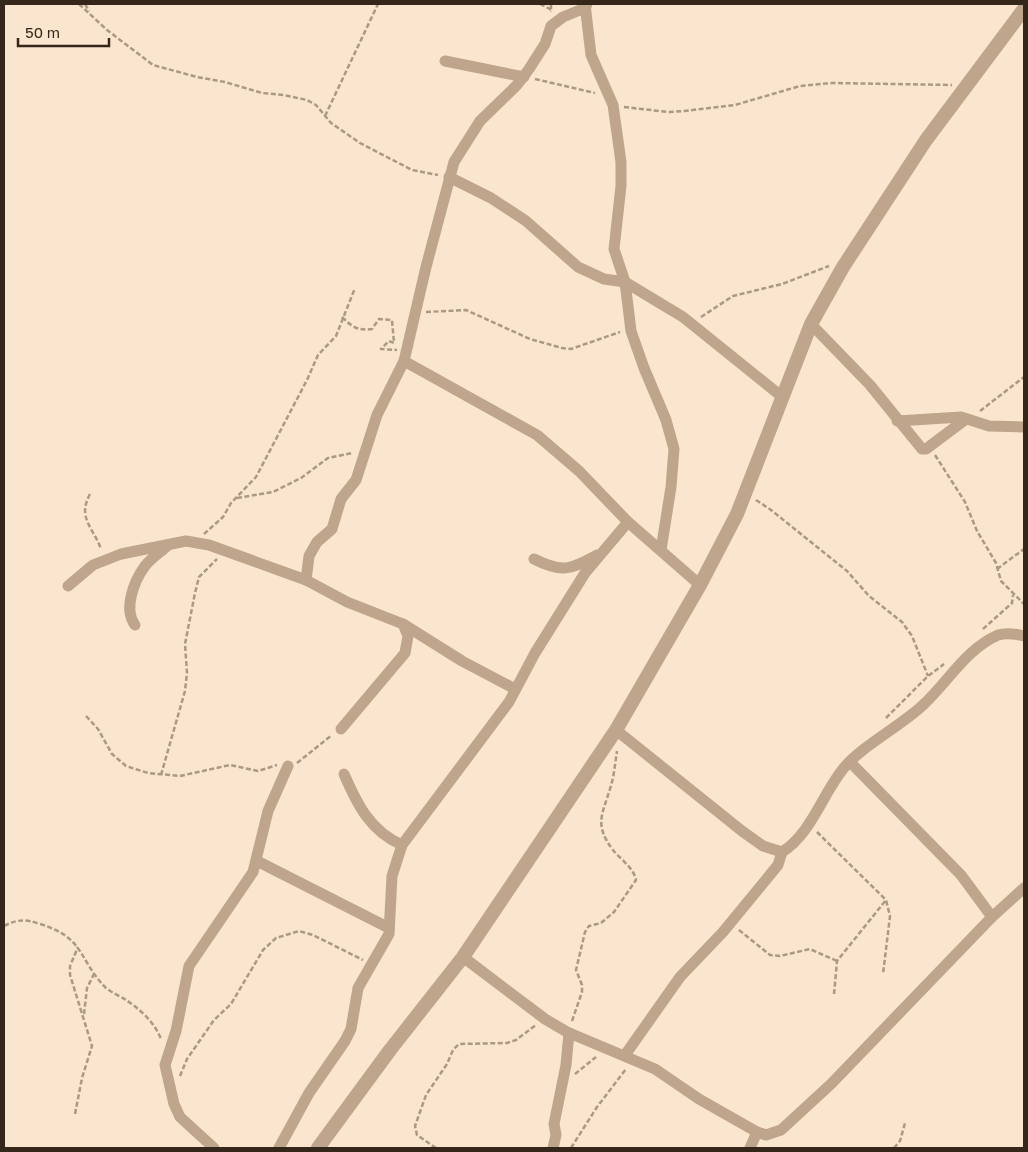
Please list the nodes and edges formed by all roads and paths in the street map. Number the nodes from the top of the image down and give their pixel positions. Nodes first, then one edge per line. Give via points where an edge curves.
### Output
1 (79, 4) edge
2 (85, 4) edge
3 (378, 4) edge
4 (540, 4) edge
5 (586, 5) edge
6 (1024, 9) edge
7 (552, 10) dead end
8 (91, 15) junction
9 (445, 61) dead end
10 (524, 77) junction
11 (967, 85) junction
12 (613, 105) junction
13 (325, 116) junction
14 (449, 177) junction
15 (843, 267) junction
16 (625, 282) junction
17 (355, 288) dead end
18 (415, 312) junction
19 (342, 317) junction
20 (692, 323) junction
21 (811, 324) junction
22 (632, 331) junction
23 (405, 356) junction
24 (1024, 377) edge
25 (781, 396) junction
26 (968, 420) junction
27 (897, 421) junction
28 (1024, 427) edge
29 (928, 447) junction
30 (366, 452) junction
31 (90, 494) dead end
32 (746, 494) junction
33 (237, 498) junction
34 (628, 522) junction
35 (196, 542) junction
36 (170, 544) junction
37 (221, 549) junction
38 (1024, 549) edge
39 (661, 550) junction
40 (600, 553) junction
41 (104, 560) junction
42 (534, 560) dead end
43 (998, 569) junction
44 (306, 580) junction
45 (700, 585) junction
46 (68, 586) dead end
47 (1013, 595) junction
48 (1024, 604) edge
49 (403, 624) junction
50 (136, 625) dead end
51 (977, 635) dead end
52 (1024, 636) edge
53 (950, 659) dead end
54 (928, 676) junction
55 (516, 689) junction
56 (86, 716) dead end
57 (882, 722) dead end
58 (341, 730) joint
59 (619, 732) junction
60 (850, 762) junction
61 (288, 766) junction
62 (344, 774) dead end
63 (161, 775) junction
64 (808, 824) junction
65 (402, 845) junction
66 (782, 852) junction
67 (257, 861) junction
68 (1024, 888) edge
69 (886, 900) junction
70 (992, 917) junction
71 (730, 923) junction
72 (4, 926) edge
73 (390, 928) junction
74 (78, 947) junction
75 (464, 957) junction
76 (837, 961) junction
77 (371, 964) junction
78 (95, 972) junction
79 (883, 974) dead end
80 (834, 994) dead end
81 (84, 1014) junction
82 (545, 1019) junction
83 (568, 1032) junction
84 (605, 1047) junction
85 (168, 1054) junction
86 (629, 1057) junction
87 (180, 1077) dead end
88 (562, 1084) junction
89 (74, 1114) dead end
90 (906, 1123) dead end
91 (757, 1132) junction
92 (214, 1148) edge
93 (280, 1148) edge
94 (318, 1148) edge
95 (436, 1148) edge
96 (553, 1148) edge
97 (571, 1148) edge
98 (750, 1148) edge
99 (894, 1148) edge

1 - 8 path
2 - 8 path
3 - 13 path
4 - 7 path
5 - 10 street via 551,26 542,49
5 - 12 street via 591,55
6 - 11 street
8 - 13 path via 153,65 262,93 307,100
9 - 10 street
10 - 12 path via 597,94
10 - 14 street via 480,121 461,148
11 - 12 path via 832,83 800,86 735,105 668,112
11 - 15 street via 926,140
12 - 16 street via 621,162 614,248
13 - 14 path via 339,130 393,161 412,170
14 - 16 street via 491,198 526,221 578,267 590,274
14 - 18 street
15 - 20 path via 832,265 782,284 733,296
15 - 21 street
16 - 20 street
16 - 22 street
17 - 19 path
18 - 22 path via 466,310 530,339 571,349
18 - 23 street
19 - 23 path via 363,330 372,329 379,319 392,320 394,343 389,341 381,349
19 - 33 path via 336,336 318,355 256,477
20 - 25 street
21 - 25 street
21 - 27 street via 870,385
22 - 39 street via 674,449
23 - 30 street via 378,415
23 - 34 street via 537,435 580,471
24 - 26 path
25 - 32 street
26 - 27 street via 961,417
26 - 28 street via 989,426
26 - 29 street
27 - 29 street via 918,447 922,450
29 - 43 path via 965,502
30 - 33 path via 328,458 285,487 259,496
30 - 44 street via 352,485 341,500 332,529 317,542 309,556
31 - 41 path via 85,503 85,515
32 - 45 street
32 - 54 path via 772,510 902,622 912,636
33 - 35 path
34 - 39 street
34 - 40 street
35 - 36 street
35 - 37 street
36 - 41 street
36 - 50 street via 146,565 139,576 130,604 131,620
37 - 44 street
37 - 63 path via 218,558 199,577 185,644 188,673
38 - 43 path
39 - 45 street
40 - 42 street via 558,570
40 - 55 street via 569,598
41 - 46 street
43 - 47 path via 1001,581
44 - 49 street via 347,602
45 - 59 street
47 - 48 path
47 - 51 path via 1012,603
49 - 55 street via 462,661
49 - 58 street via 408,636 405,653
52 - 60 street via 999,635 980,646 923,705
53 - 54 path
54 - 57 path
55 - 65 street
56 - 63 path via 102,734 112,754 126,766
58 - 61 path via 314,752
59 - 66 street via 749,836 763,846
59 - 75 street
59 - 83 path via 610,790 601,811 601,832 634,872 636,880 614,912 601,923 589,926 585,932 576,970 582,992
60 - 64 street
60 - 70 street via 961,875
61 - 63 path via 279,764 258,771 230,765 188,775
61 - 67 street via 268,811
62 - 65 street via 365,815 379,832
64 - 66 street
64 - 69 path
65 - 73 street via 392,876
66 - 71 street via 778,865
67 - 73 street
67 - 85 street via 253,872 189,966
68 - 70 street
69 - 76 path
69 - 79 path via 890,916
70 - 91 street via 831,1084 781,1130 766,1135
71 - 76 path via 770,955 810,949
71 - 86 street via 680,977
72 - 74 path via 25,919 62,933
73 - 77 street
74 - 78 path
74 - 81 path via 70,975
75 - 82 street
75 - 94 street
76 - 80 path
77 - 87 path via 299,931 276,938 253,963 231,1004 214,1020 187,1059
77 - 93 street via 358,988 351,1029 309,1093
78 - 81 path via 88,988
78 - 85 path via 106,988 147,1017
81 - 89 path via 92,1052
82 - 83 street
82 - 95 path via 516,1040 482,1045 466,1042 453,1050 426,1095 415,1126 417,1135
83 - 84 street
83 - 88 street
84 - 86 street
84 - 88 path
85 - 92 street via 165,1065 180,1117
86 - 91 street via 655,1069
86 - 97 path
88 - 96 street
90 - 99 path
91 - 98 street

